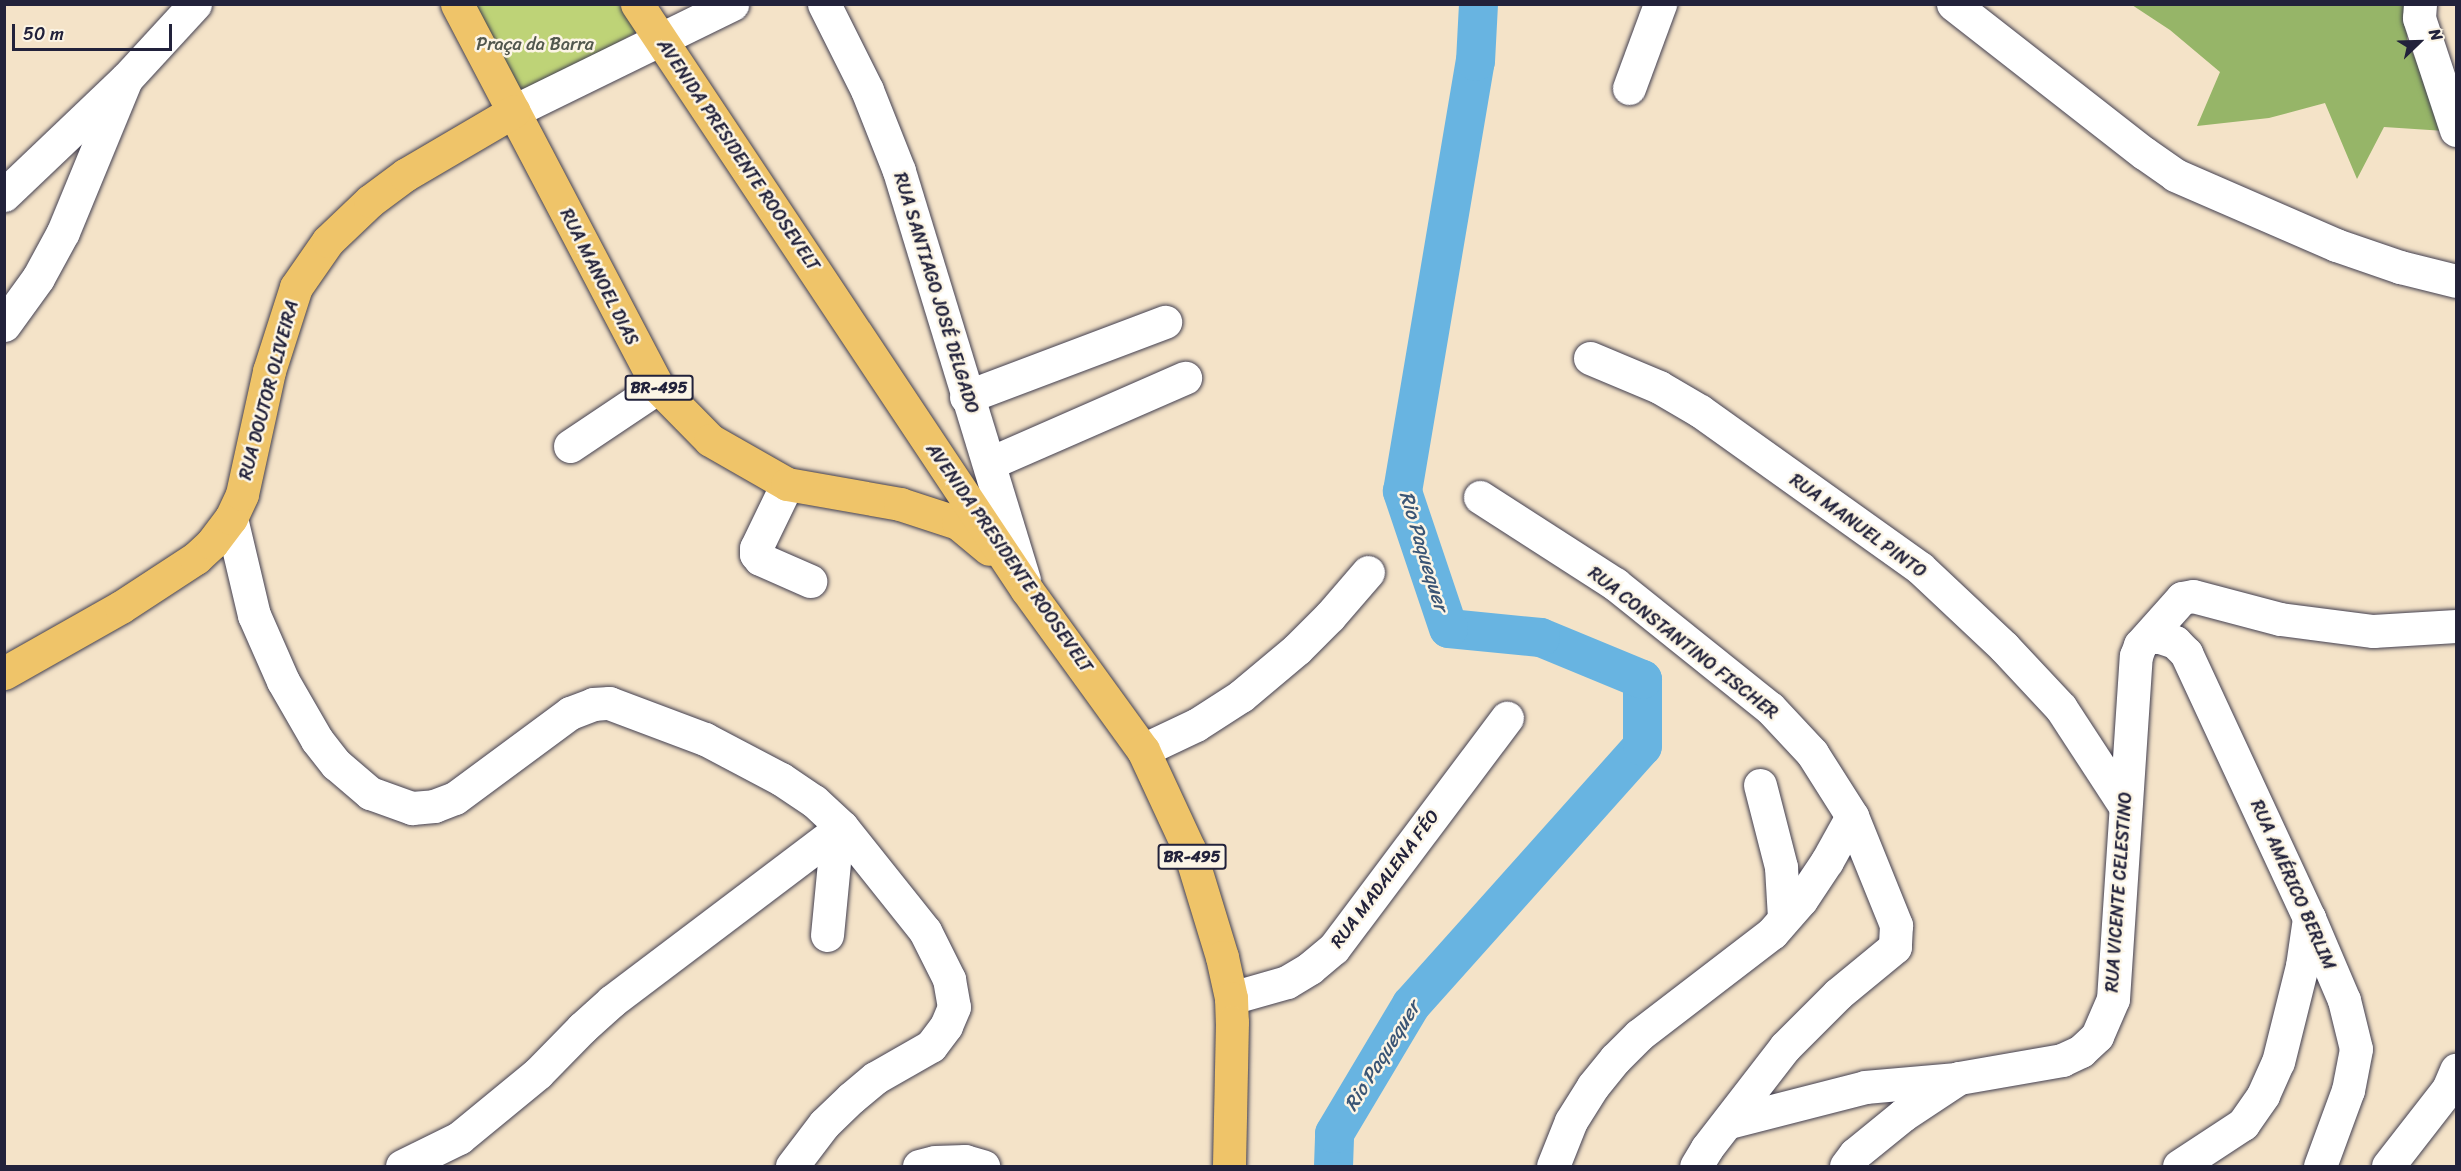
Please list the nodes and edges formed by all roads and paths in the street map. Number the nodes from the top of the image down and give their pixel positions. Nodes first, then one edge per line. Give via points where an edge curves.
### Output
1 (195, 4) edge
2 (457, 4) edge
3 (637, 4) edge
4 (732, 4) edge
5 (824, 4) edge
6 (1660, 4) edge
7 (1953, 4) edge
8 (2420, 4) edge
9 (660, 39) junction
10 (126, 79) junction
11 (1629, 88) dead end
12 (514, 111) junction
13 (2457, 130) edge
14 (4, 195) edge
15 (2457, 280) edge
16 (1165, 322) dead end
17 (4, 325) edge
18 (1590, 358) dead end
19 (1185, 378) dead end
20 (658, 387) junction
21 (966, 397) junction
22 (570, 446) dead end
23 (936, 453) junction
24 (990, 463) junction
25 (787, 484) junction
26 (1480, 497) dead end
27 (900, 504) junction
28 (231, 518) junction
29 (1368, 572) dead end
30 (810, 581) dead end
31 (1027, 590) junction
32 (2457, 626) edge
33 (2148, 637) junction
34 (4, 673) edge
35 (1507, 718) dead end
36 (1143, 750) junction
37 (1760, 785) dead end
38 (2125, 806) junction
39 (1852, 816) junction
40 (839, 829) junction
41 (1784, 918) junction
42 (2309, 918) junction
43 (827, 935) dead end
44 (1231, 998) junction
45 (2457, 1070) edge
46 (1959, 1078) junction
47 (1729, 1122) junction
48 (1231, 1166) edge
49 (402, 1167) edge
50 (792, 1167) edge
51 (919, 1167) edge
52 (983, 1167) edge
53 (1553, 1167) edge
54 (1696, 1167) edge
55 (1846, 1167) edge
56 (2179, 1167) edge
57 (2320, 1167) edge
58 (2388, 1167) edge

1 - 10 street
2 - 12 main road, RUA MANOEL DIAS / BR-495
3 - 9 main road, AVENIDA PRESIDENTE ROOSEVELT / BR-495
4 - 9 street, RUA DOUTOR OLIVEIRA
5 - 21 street, RUA SANTIAGO JOSÉ DELGADO via 867,90 899,171
6 - 11 street
7 - 15 street via 2175,174 2336,245 2400,267
8 - 13 street via 2419,18
9 - 12 street, RUA DOUTOR OLIVEIRA
9 - 23 main road, AVENIDA PRESIDENTE ROOSEVELT / BR-495
10 - 14 street
10 - 17 street via 63,232 38,278
12 - 20 main road, RUA MANOEL DIAS / BR-495
12 - 28 main road, RUA DOUTOR OLIVEIRA via 405,175 370,201 321,250 296,287 270,371 242,494
16 - 21 street
18 - 38 street, RUA MANUEL PINTO via 1659,387 1700,411 1920,568 2004,646 2061,708
19 - 24 street
20 - 22 street
20 - 25 main road, RUA MANOEL DIAS / BR-495 via 710,440
21 - 24 street, RUA SANTIAGO JOSÉ DELGADO
23 - 27 main road via 946,483 945,495 927,504
23 - 31 main road, AVENIDA PRESIDENTE ROOSEVELT / BR-495
24 - 31 street, RUA SANTIAGO JOSÉ DELGADO
25 - 27 main road, RUA MANOEL DIAS / BR-495
25 - 30 street via 756,554
26 - 39 street, RUA CONSTANTINO FISCHER via 1615,584 1770,708 1812,753
27 - 31 main road, RUA MANOEL DIAS / BR-495 via 958,523
28 - 34 main road, RUA DOUTOR OLIVEIRA via 196,558 121,607
28 - 40 street via 254,615 283,681 317,740 336,764 370,793 412,808 434,806 455,798 570,713 593,704 609,703 705,739 781,779 814,801
29 - 36 street via 1297,650 1241,696 1196,725
31 - 36 main road, AVENIDA PRESIDENTE ROOSEVELT / BR-495
32 - 33 street, RUA VICENTE CELESTINO via 2373,631 2280,619 2193,596 2182,598
33 - 38 street, RUA VICENTE CELESTINO via 2136,657
33 - 42 street, RUA AMÉRICO BERLIM via 2175,642 2187,653
35 - 44 street, RUA MADALENA FÉO via 1334,948 1287,982
36 - 44 main road, AVENIDA PRESIDENTE ROOSEVELT / BR-495 via 1189,849 1220,947
37 - 41 street via 1780,867
38 - 46 street, RUA VICENTE CELESTINO via 2113,999 2097,1036 2081,1051 2062,1060
39 - 41 street via 1827,861
39 - 47 street, RUA CONSTANTINO FISCHER via 1896,925 1895,947 1838,994 1785,1047
40 - 43 street
40 - 49 street via 612,1001 538,1073 459,1138
40 - 50 street via 925,931 949,979 954,1007 931,1046 875,1078 851,1098 824,1124
41 - 53 street via 1772,933 1639,1035 1615,1059 1571,1121
42 - 56 street via 2302,966 2278,1062 2263,1095 2243,1124
42 - 57 street, RUA AMÉRICO BERLIM via 2344,1000 2356,1049 2348,1090
44 - 48 main road, AVENIDA PRESIDENTE ROOSEVELT / BR-495
45 - 58 street via 2448,1089
46 - 47 street, RUA VICENTE CELESTINO via 1865,1088
46 - 55 street, RUA VICENTE CELESTINO via 1903,1115 1855,1154
47 - 54 street, RUA CONSTANTINO FISCHER
51 - 52 street via 965,1161

